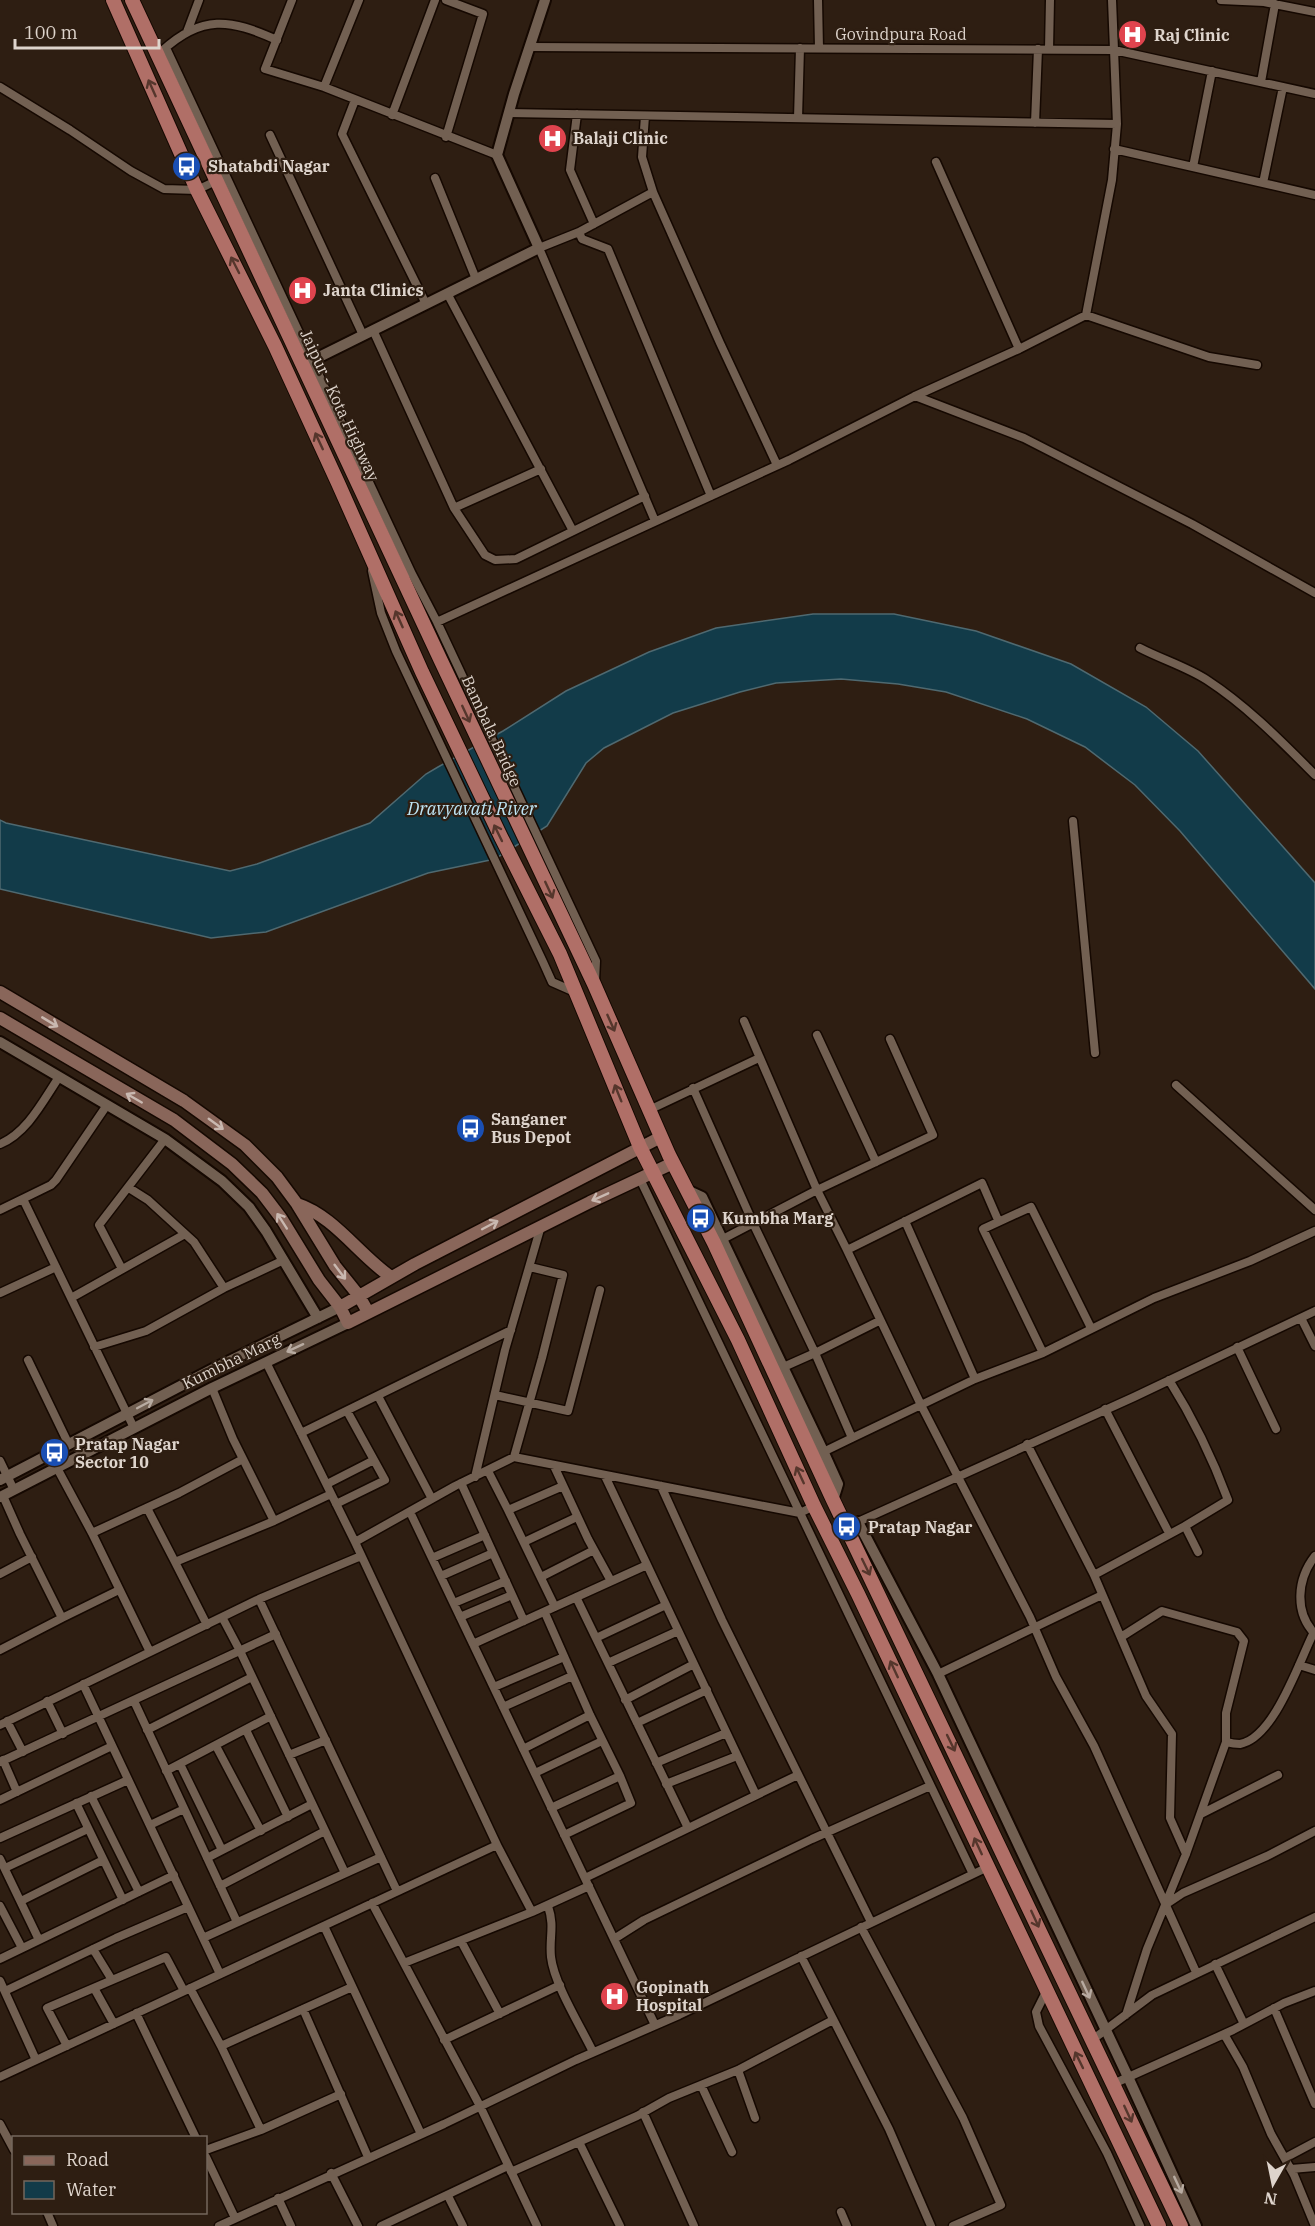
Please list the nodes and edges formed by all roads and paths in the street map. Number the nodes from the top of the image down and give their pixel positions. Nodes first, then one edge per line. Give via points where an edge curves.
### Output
1 (113, 0) edge
2 (199, 0) edge
3 (292, 0) edge
4 (359, 0) edge
5 (435, 0) edge
6 (446, 0) edge
7 (545, 0) edge
8 (818, 0) edge
9 (1050, 0) edge
10 (1112, 0) edge
11 (1221, 0) edge
12 (135, 2) edge
13 (1275, 4) junction
14 (1315, 12) edge
15 (187, 32) junction
16 (277, 40) junction
17 (530, 47) junction
18 (800, 48) junction
19 (819, 48) junction
20 (1038, 49) junction
21 (1049, 49) junction
22 (1114, 50) junction
23 (162, 51) junction
24 (1212, 71) junction
25 (1261, 82) junction
26 (0, 87) edge
27 (324, 87) junction
28 (1283, 87) junction
29 (1315, 94) edge
30 (355, 100) junction
31 (509, 113) junction
32 (577, 114) junction
33 (392, 115) junction
34 (645, 116) junction
35 (798, 118) junction
36 (1035, 123) junction
37 (1117, 124) junction
38 (270, 135) dead end
39 (446, 137) junction
40 (1114, 149) junction
41 (497, 155) junction
42 (936, 162) dead end
43 (1193, 167) junction
44 (222, 178) junction
45 (435, 178) dead end
46 (1263, 183) junction
47 (197, 190) junction
48 (653, 192) junction
49 (1315, 195) edge
50 (594, 224) junction
51 (579, 232) junction
52 (539, 248) junction
53 (476, 279) junction
54 (447, 293) junction
55 (426, 304) junction
56 (1086, 315) junction
57 (368, 333) junction
58 (1019, 349) junction
59 (307, 363) junction
60 (1257, 364) dead end
61 (915, 396) junction
62 (777, 465) junction
63 (541, 469) junction
64 (645, 496) junction
65 (711, 496) junction
66 (454, 508) junction
67 (655, 521) junction
68 (573, 531) junction
69 (368, 550) junction
70 (406, 574) junction
71 (1315, 593) edge
72 (437, 622) junction
73 (1140, 648) dead end
74 (441, 661) joint
75 (1315, 775) edge
76 (1073, 821) dead end
77 (594, 984) junction
78 (0, 992) edge
79 (576, 993) junction
80 (0, 1018) edge
81 (744, 1021) dead end
82 (817, 1035) dead end
83 (890, 1039) dead end
84 (0, 1042) edge
85 (1095, 1053) dead end
86 (759, 1058) junction
87 (59, 1077) junction
88 (1176, 1085) dead end
89 (693, 1089) junction
90 (107, 1105) junction
91 (649, 1110) junction
92 (661, 1137) junction
93 (165, 1139) junction
94 (0, 1144) edge
95 (640, 1147) junction
96 (876, 1162) junction
97 (674, 1163) junction
98 (653, 1172) junction
99 (640, 1179) junction
100 (129, 1188) junction
101 (818, 1190) junction
102 (23, 1198) junction
103 (297, 1204) junction
104 (1315, 1209) edge
105 (0, 1210) edge
106 (905, 1221) junction
107 (998, 1221) junction
108 (753, 1223) junction
109 (541, 1226) junction
110 (1315, 1231) edge
111 (185, 1234) junction
112 (718, 1241) junction
113 (847, 1250) junction
114 (284, 1260) junction
115 (56, 1267) junction
116 (530, 1267) junction
117 (122, 1269) junction
118 (391, 1277) junction
119 (0, 1282) edge
120 (224, 1288) junction
121 (600, 1290) dead end
122 (3, 1292) edge
123 (358, 1296) junction
124 (71, 1298) junction
125 (340, 1307) junction
126 (368, 1312) junction
127 (1314, 1313) edge
128 (318, 1318) junction
129 (1301, 1318) junction
130 (879, 1321) junction
131 (348, 1323) junction
132 (1091, 1328) junction
133 (511, 1330) junction
134 (1315, 1346) edge
135 (94, 1347) junction
136 (1238, 1347) junction
137 (815, 1353) junction
138 (1042, 1353) junction
139 (28, 1360) dead end
140 (266, 1362) junction
141 (778, 1369) junction
142 (975, 1379) junction
143 (1169, 1380) junction
144 (212, 1388) junction
145 (495, 1395) junction
146 (378, 1396) junction
147 (530, 1402) junction
148 (921, 1405) junction
149 (1105, 1409) junction
150 (347, 1411) junction
151 (126, 1414) junction
152 (134, 1428) junction
153 (1276, 1429) dead end
154 (302, 1433) junction
155 (852, 1438) junction
156 (1028, 1444) junction
157 (69, 1445) junction
158 (818, 1454) junction
159 (514, 1457) junction
160 (243, 1460) junction
161 (374, 1460) junction
162 (0, 1461) edge
163 (554, 1466) junction
164 (57, 1468) junction
165 (488, 1471) junction
166 (605, 1476) junction
167 (957, 1476) junction
168 (475, 1477) junction
169 (4, 1478) edge
170 (461, 1483) junction
171 (327, 1484) junction
172 (563, 1486) junction
173 (661, 1486) junction
174 (14, 1490) junction
175 (331, 1494) junction
176 (1, 1496) edge
177 (432, 1499) junction
178 (336, 1504) junction
179 (814, 1506) junction
180 (147, 1508) junction
181 (508, 1510) junction
182 (410, 1512) junction
183 (800, 1513) junction
184 (577, 1516) junction
185 (274, 1521) junction
186 (852, 1524) junction
187 (1185, 1526) junction
188 (92, 1533) junction
189 (1169, 1533) junction
190 (485, 1535) junction
191 (355, 1542) junction
192 (524, 1542) junction
193 (594, 1550) junction
194 (493, 1552) junction
195 (1198, 1552) dead end
196 (361, 1556) junction
197 (1315, 1556) edge
198 (32, 1557) junction
199 (432, 1558) junction
200 (175, 1562) junction
201 (647, 1565) junction
202 (0, 1574) edge
203 (441, 1575) junction
204 (1094, 1575) junction
205 (541, 1577) junction
206 (506, 1581) junction
207 (611, 1581) junction
208 (119, 1590) junction
209 (512, 1595) junction
210 (1102, 1595) junction
211 (576, 1597) junction
212 (259, 1599) junction
213 (454, 1603) junction
214 (666, 1605) junction
215 (555, 1607) junction
216 (545, 1613) junction
217 (222, 1617) junction
218 (460, 1617) junction
219 (62, 1618) junction
220 (524, 1621) junction
221 (207, 1625) junction
222 (1035, 1628) junction
223 (678, 1630) junction
224 (276, 1634) junction
225 (1314, 1634) edge
226 (1121, 1637) junction
227 (596, 1638) junction
228 (473, 1644) junction
229 (0, 1650) edge
230 (240, 1651) junction
231 (150, 1652) junction
232 (564, 1657) junction
233 (608, 1663) junction
234 (694, 1664) junction
235 (1299, 1665) junction
236 (1315, 1670) edge
237 (938, 1674) junction
238 (572, 1676) junction
239 (252, 1677) junction
240 (83, 1684) junction
241 (494, 1687) junction
242 (706, 1690) junction
243 (626, 1700) junction
244 (47, 1701) junction
245 (134, 1701) junction
246 (503, 1707) junction
247 (590, 1715) junction
248 (271, 1716) junction
249 (99, 1717) junction
250 (3, 1723) edge
251 (637, 1724) junction
252 (246, 1730) junction
253 (147, 1731) junction
254 (726, 1733) junction
255 (63, 1734) junction
256 (326, 1740) junction
257 (602, 1741) junction
258 (1226, 1742) junction
259 (112, 1746) junction
260 (216, 1746) junction
261 (523, 1749) junction
262 (23, 1752) junction
263 (289, 1755) junction
264 (737, 1756) junction
265 (2, 1761) edge
266 (656, 1763) junction
267 (180, 1764) junction
268 (166, 1771) junction
269 (535, 1773) junction
270 (798, 1775) junction
271 (1278, 1775) dead end
272 (620, 1776) junction
273 (128, 1780) junction
274 (666, 1784) junction
275 (930, 1786) junction
276 (17, 1792) junction
277 (756, 1795) junction
278 (91, 1796) junction
279 (0, 1800) edge
280 (76, 1803) junction
281 (312, 1804) junction
282 (551, 1808) junction
283 (184, 1809) junction
284 (1201, 1814) junction
285 (288, 1817) junction
286 (150, 1825) junction
287 (688, 1828) junction
288 (88, 1829) junction
289 (261, 1831) junction
290 (325, 1831) junction
291 (1315, 1831) edge
292 (826, 1833) junction
293 (564, 1835) junction
294 (0, 1838) edge
295 (497, 1845) junction
296 (222, 1850) junction
297 (1186, 1854) junction
298 (381, 1857) junction
299 (207, 1858) junction
300 (0, 1859) edge
301 (103, 1860) junction
302 (988, 1867) junction
303 (5, 1868) junction
304 (345, 1873) junction
305 (174, 1875) junction
306 (973, 1875) junction
307 (587, 1882) junction
308 (220, 1886) junction
309 (139, 1892) junction
310 (397, 1892) junction
311 (123, 1900) junction
312 (21, 1901) junction
313 (372, 1903) junction
314 (1165, 1905) junction
315 (0, 1906) edge
316 (548, 1906) junction
317 (188, 1907) junction
318 (532, 1912) junction
319 (1315, 1917) edge
320 (237, 1922) junction
321 (871, 1922) junction
322 (324, 1926) junction
323 (861, 1927) junction
324 (203, 1938) junction
325 (614, 1939) junction
326 (39, 1940) junction
327 (461, 1941) junction
328 (22, 1948) junction
329 (93, 1949) junction
330 (801, 1956) junction
331 (0, 1959) edge
332 (404, 1963) junction
333 (1215, 1964) junction
334 (1197, 1972) junction
335 (220, 1974) junction
336 (112, 1980) junction
337 (0, 1981) edge
338 (560, 1985) junction
339 (352, 1987) junction
340 (94, 1988) junction
341 (187, 1990) junction
342 (5, 1991) junction
343 (1046, 1992) junction
344 (1315, 1992) edge
345 (1274, 2008) junction
346 (303, 2009) junction
347 (136, 2013) junction
348 (500, 2014) junction
349 (1126, 2015) junction
350 (833, 2020) junction
351 (114, 2024) junction
352 (1244, 2024) junction
353 (655, 2025) junction
354 (1105, 2031) junction
355 (1224, 2034) junction
356 (444, 2040) junction
357 (1092, 2040) junction
358 (67, 2046) junction
359 (221, 2046) junction
360 (593, 2052) junction
361 (36, 2060) junction
362 (738, 2070) junction
363 (0, 2077) edge
364 (1128, 2077) junction
365 (1113, 2084) junction
366 (701, 2085) junction
367 (341, 2094) junction
368 (1314, 2100) edge
369 (480, 2106) junction
370 (643, 2112) junction
371 (755, 2118) dead end
372 (0, 2124) edge
373 (261, 2130) junction
374 (421, 2134) junction
375 (195, 2136) edge
376 (579, 2142) junction
377 (1315, 2142) edge
378 (12, 2146) edge
379 (207, 2150) edge
380 (732, 2152) dead end
381 (368, 2157) junction
382 (1285, 2158) junction
383 (207, 2159) edge
384 (1315, 2167) edge
385 (510, 2169) junction
386 (1291, 2169) junction
387 (332, 2174) junction
388 (448, 2196) junction
389 (278, 2198) junction
390 (841, 2212) dead end
391 (235, 2218) junction
392 (219, 2226) edge
393 (291, 2226) edge
394 (358, 2226) edge
395 (381, 2226) edge
396 (463, 2226) edge
397 (537, 2226) edge
398 (620, 2226) edge
399 (694, 2226) edge
400 (847, 2226) edge
401 (931, 2226) edge
402 (953, 2226) edge
403 (1140, 2226) edge
404 (1159, 2226) edge
405 (1181, 2226) edge
406 (1196, 2226) edge
407 (1315, 2226) edge

47 -> 1 highway
2 - 15 street
3 - 16 street
4 - 27 street
5 - 33 street
6 - 39 street via 483,14
7 - 17 street
8 - 19 street
9 - 21 street
10 - 22 street
11 - 13 street
12 - 23 highway, Jaipur - Kota Highway
13 - 14 street
13 - 25 street
15 - 16 street via 198,26 224,24 250,28
15 - 23 street
16 - 27 street via 265,69
17 - 18 street, Govindpura Road
17 - 31 street
18 - 19 street, Govindpura Road
18 - 35 street
19 - 20 street, Govindpura Road
20 - 21 street, Govindpura Road
20 - 36 street
21 - 22 street, Govindpura Road
22 - 24 street, Govindpura Road
22 - 37 street
23 - 44 highway, Jaipur - Kota Highway
24 - 25 street, Govindpura Road
24 - 43 street
25 - 28 street, Govindpura Road
26 - 47 street via 164,189
27 - 30 street
28 - 29 street, Govindpura Road
28 - 46 street
30 - 33 street
30 - 55 street via 342,134
31 - 32 street
31 - 41 street
32 - 34 street
32 - 50 street via 570,170
33 - 39 street
34 - 35 street
34 - 48 street via 642,157
35 - 36 street
36 - 37 street
37 - 40 street
38 - 57 street
39 - 41 street
40 - 43 street
40 - 56 street via 1112,180
41 - 52 street
42 - 58 street
43 - 46 street
44 - 47 street
44 - 59 highway, Jaipur - Kota Highway
45 - 53 street
46 - 49 street
69 -> 47 highway via 275,346
48 - 50 street
48 - 62 street
50 - 51 street
51 - 52 street
51 - 65 street via 582,239 608,249
52 - 53 street
52 - 64 street
53 - 54 street
54 - 55 street
54 - 63 street
55 - 57 street
56 - 58 street
56 - 60 street via 1209,357
57 - 59 street
57 - 66 street
58 - 61 street
59 - 70 highway, Jaipur - Kota Highway
61 - 62 street
61 - 71 street via 1024,438 1192,524
62 - 65 street
63 - 66 street
63 - 68 street
64 - 67 street
64 - 68 street
65 - 67 street
66 - 68 street via 485,555 495,560 516,559
67 - 72 street
79 -> 69 highway
69 - 79 street via 381,613 411,683 552,982
70 - 72 street
70 - 74 highway, Jaipur - Kota Highway
72 - 77 street via 596,961
73 - 75 street via 1205,679 1231,697
74 -> 77 highway, Bambala Bridge
76 - 85 street
77 -> 91 highway, Bambala Bridge
78 -> 103 main road via 184,1101 245,1145
95 -> 79 highway
125 -> 80 main road via 262,1193 232,1164 174,1120
81 - 86 street
82 - 96 street
83 - 96 street via 933,1135
84 - 87 street
86 - 89 street
86 - 101 street
87 - 90 street
87 - 94 street via 32,1117 11,1140
88 - 104 street
89 - 91 street
89 - 108 street
90 - 93 street
90 - 102 street via 56,1180
91 - 92 highway, Bambala Bridge
92 - 95 main road, Kumbha Marg
92 - 97 highway, Bambala Bridge
93 - 100 street
93 - 114 street via 222,1180 249,1208
95 - 98 highway
118 -> 95 main road, Kumbha Marg
96 - 101 street
97 - 98 main road, Kumbha Marg
97 - 112 highway, Bambala Bridge
98 - 99 main road, Kumbha Marg
179 -> 98 highway via 738,1340
99 -> 109 main road, Kumbha Marg
99 - 183 street
100 - 111 street
100 - 117 street via 99,1225
101 - 108 street
101 - 113 street
102 - 105 street
102 - 115 street
103 - 118 main road via 334,1227
103 -> 123 main road
106 - 107 street via 982,1183
106 - 113 street
106 - 142 street
107 - 132 street via 1031,1207
107 - 138 street via 982,1229
108 - 112 street
108 - 137 street
109 - 116 street
109 - 126 main road, Kumbha Marg
110 - 132 street
111 - 117 street
111 - 120 street
112 - 141 highway, Bambala Bridge
113 - 130 street
114 - 120 street
114 - 128 street
115 - 122 street
115 - 124 street
116 - 133 street
116 - 147 street via 563,1275
117 - 124 street
118 - 123 main road, Kumbha Marg
119 - 122 street
120 - 135 street via 146,1331
121 - 147 street via 568,1411
123 - 125 main road, Kumbha Marg
123 - 126 main road
124 - 135 street
125 - 128 street, Kumbha Marg
125 - 131 main road
126 - 131 main road, Kumbha Marg
127 - 129 street
151 -> 128 street, Kumbha Marg
129 - 134 street
129 - 136 street
130 - 137 street
130 - 148 street
131 -> 140 street, Kumbha Marg
132 - 138 street
133 - 145 street
133 - 146 street
135 - 151 street
136 - 143 street
136 - 153 street
137 - 141 street
137 - 155 street
138 - 142 street
139 - 157 street
140 - 144 street, Kumbha Marg
140 - 154 street
141 - 158 highway, Bambala Bridge
142 - 148 street
143 - 149 street
143 - 187 street via 1211,1456 1228,1500
144 - 152 street, Kumbha Marg
144 - 160 street
145 - 147 street
145 - 168 street
146 - 150 street
146 - 177 street
147 - 159 street
148 - 155 street
148 - 167 street
149 - 156 street
149 - 189 street
150 - 154 street
150 - 161 street
151 - 152 street
151 - 157 street, Kumbha Marg
152 - 164 street, Kumbha Marg
154 - 171 street
155 - 158 street
156 - 167 street
156 - 204 street
157 - 169 street, Kumbha Marg
158 - 186 highway, Bambala Bridge via 833,1500
159 - 163 street
159 - 165 street
160 - 180 street
160 - 185 street
161 - 171 street
161 - 178 street via 385,1480
162 - 169 street
163 - 166 street
163 - 172 street
164 - 174 street, Kumbha Marg
164 - 188 street
165 - 168 street
165 - 181 street
166 - 173 street
166 - 201 street
167 - 186 street
167 - 222 street
168 - 170 street
169 - 174 street
170 - 177 street
170 - 190 street
171 - 175 street
172 - 181 street
172 - 184 street
173 - 183 street
173 - 270 street
174 - 176 street, Kumbha Marg
175 - 178 street
175 - 185 street
176 - 198 street
177 - 182 street
178 - 191 street
179 - 183 street
302 -> 179 highway
180 - 188 street
180 - 200 street
181 - 192 street
182 - 191 street
182 - 199 street
183 - 275 street
184 - 192 street
184 - 193 street
185 - 200 street
186 - 237 street
186 -> 357 highway, Bambala Bridge
187 - 189 street
187 - 195 street
188 - 208 street
189 - 204 street
190 - 194 street
190 - 199 street
191 - 196 street
192 - 205 street
193 - 205 street
193 - 207 street
194 - 203 street
194 - 206 street
196 - 212 street
196 - 295 street
197 - 225 street via 1299,1588 1303,1616
198 - 202 street
198 - 219 street
199 - 203 street
200 - 221 street
201 - 207 street
201 - 214 street
203 - 213 street
204 - 210 street
205 - 215 street
206 - 209 street
206 - 213 street
207 - 211 street
208 - 219 street
208 - 231 street
209 - 218 street
209 - 220 street
210 - 222 street
210 - 226 street
211 - 215 street
211 - 227 street
212 - 217 street
212 - 224 street
213 - 218 street
214 - 223 street
214 - 227 street
215 - 216 street
216 - 220 street
216 - 232 street
217 - 221 street
217 - 230 street
218 - 228 street
219 - 229 street
220 - 228 street
221 - 231 street
222 - 237 street
222 - 314 street via 1056,1677 1094,1746
223 - 233 street
223 - 234 street
224 - 230 street
224 - 256 street
225 - 235 street
226 - 258 street via 1162,1611 1237,1632 1244,1641 1226,1713
226 - 297 street via 1146,1696 1172,1734 1170,1818
227 - 233 street
228 - 241 street
230 - 239 street
230 - 245 street
231 - 240 street
232 - 238 street
232 - 241 street
233 - 243 street
234 - 242 street
234 - 243 street
235 - 236 street
235 - 258 street via 1286,1695 1263,1730 1240,1744
237 -> 354 street
238 - 246 street
238 - 247 street
239 - 248 street
239 - 253 street
240 - 244 street
240 - 249 street
241 - 246 street
242 - 251 street
242 - 254 street
243 - 251 street
244 - 250 street
244 - 255 street
245 - 249 street
245 - 253 street
246 - 261 street
247 - 257 street
247 - 261 street
248 - 252 street
248 - 263 street
249 - 255 street
249 - 259 street
250 - 262 street
251 - 266 street
252 - 260 street
252 - 285 street
253 - 268 street
254 - 264 street
254 - 266 street
255 - 262 street
256 - 263 street
256 - 298 street
257 - 269 street
257 - 272 street
258 - 284 street
259 - 273 street
259 - 276 street
260 - 267 street
260 - 289 street
261 - 269 street
262 - 265 street
263 - 281 street
264 - 274 street
264 - 277 street
265 - 276 street
266 - 274 street
267 - 268 street
267 - 296 street
268 - 283 street
269 - 282 street
270 - 277 street
270 - 292 street
271 - 284 street
272 - 282 street
272 - 293 street via 631,1803
273 - 278 street
273 - 286 street
274 - 287 street
275 - 292 street
275 - 306 street
276 - 279 street
277 - 287 street
278 - 280 street
278 - 309 street
280 - 288 street
280 - 294 street
281 - 285 street
281 - 290 street
282 - 293 street
283 - 286 street
283 - 299 street
284 - 297 street
285 - 289 street
286 - 305 street
287 - 307 street
288 - 301 street
288 - 303 street
289 - 296 street
290 - 304 street
290 - 308 street
291 - 314 street
292 - 321 street
292 - 325 street via 644,1920
293 - 307 street
295 - 310 street
295 - 318 street
296 - 299 street
297 - 314 street
298 - 304 street
298 - 310 street
299 - 308 street
300 - 303 street
301 - 311 street
301 - 312 street
302 - 306 street
302 - 343 highway
303 - 312 street
304 - 320 street
305 - 309 street
305 - 317 street
306 - 321 street
307 - 316 street
307 - 325 street
308 - 320 street
309 - 311 street
310 - 313 street
311 - 326 street
312 - 326 street
313 - 322 street
313 - 332 street
314 - 334 street
314 - 349 street
315 - 328 street
316 - 318 street
316 - 338 street via 553,1929 551,1957
317 - 324 street
317 - 329 street
318 - 327 street
319 - 333 street
320 - 324 street
321 - 323 street
322 - 335 street
322 - 339 street
323 - 330 street
323 - 402 street via 963,2118 1000,2205
324 - 335 street
325 - 353 street
326 - 328 street
327 - 332 street
327 - 348 street
328 - 331 street
329 - 336 street
329 - 342 street
330 - 350 street
330 - 353 street
332 - 356 street
333 - 334 street
333 - 352 street
334 - 349 street via 1152,1995
335 - 341 street
336 - 340 street
336 - 341 street via 166,1957
337 - 342 street
338 - 348 street
338 - 360 street
339 - 346 street
339 - 374 street
340 - 351 street
340 - 358 street via 47,2008
341 - 347 street
341 - 359 street
342 - 361 street
343 - 403 street via 1036,2012 1039,2026 1107,2153
404 -> 343 highway
344 - 345 street
345 - 352 street
345 - 368 street
346 - 359 street
346 - 367 street
347 - 351 street
347 - 375 street
348 - 356 street
349 - 354 street
350 - 362 street
350 - 401 street via 889,2129
351 - 358 street
352 - 355 street
353 - 360 street
354 - 357 street
354 - 364 street
355 - 364 street
355 - 382 street
356 - 369 street
357 - 365 highway, Bambala Bridge
358 - 361 street
359 - 373 street
360 - 369 street
361 - 363 street
362 - 366 street
362 - 371 street
364 - 365 street
364 -> 406 street
365 -> 405 highway, Bambala Bridge
366 - 370 street
366 - 380 street
367 - 373 street
367 - 381 street
369 - 374 street
369 - 385 street
370 - 376 street
370 - 399 street
372 - 378 street
373 - 379 street
374 - 381 street
376 - 385 street
376 - 398 street
377 - 382 street
381 - 387 street
382 - 386 street
383 - 391 street
384 - 386 street
385 - 388 street
385 - 397 street
386 - 407 street
387 - 389 street
387 - 394 street
388 - 395 street
388 - 396 street
389 - 391 street
389 - 393 street
390 - 400 street
391 - 392 street

